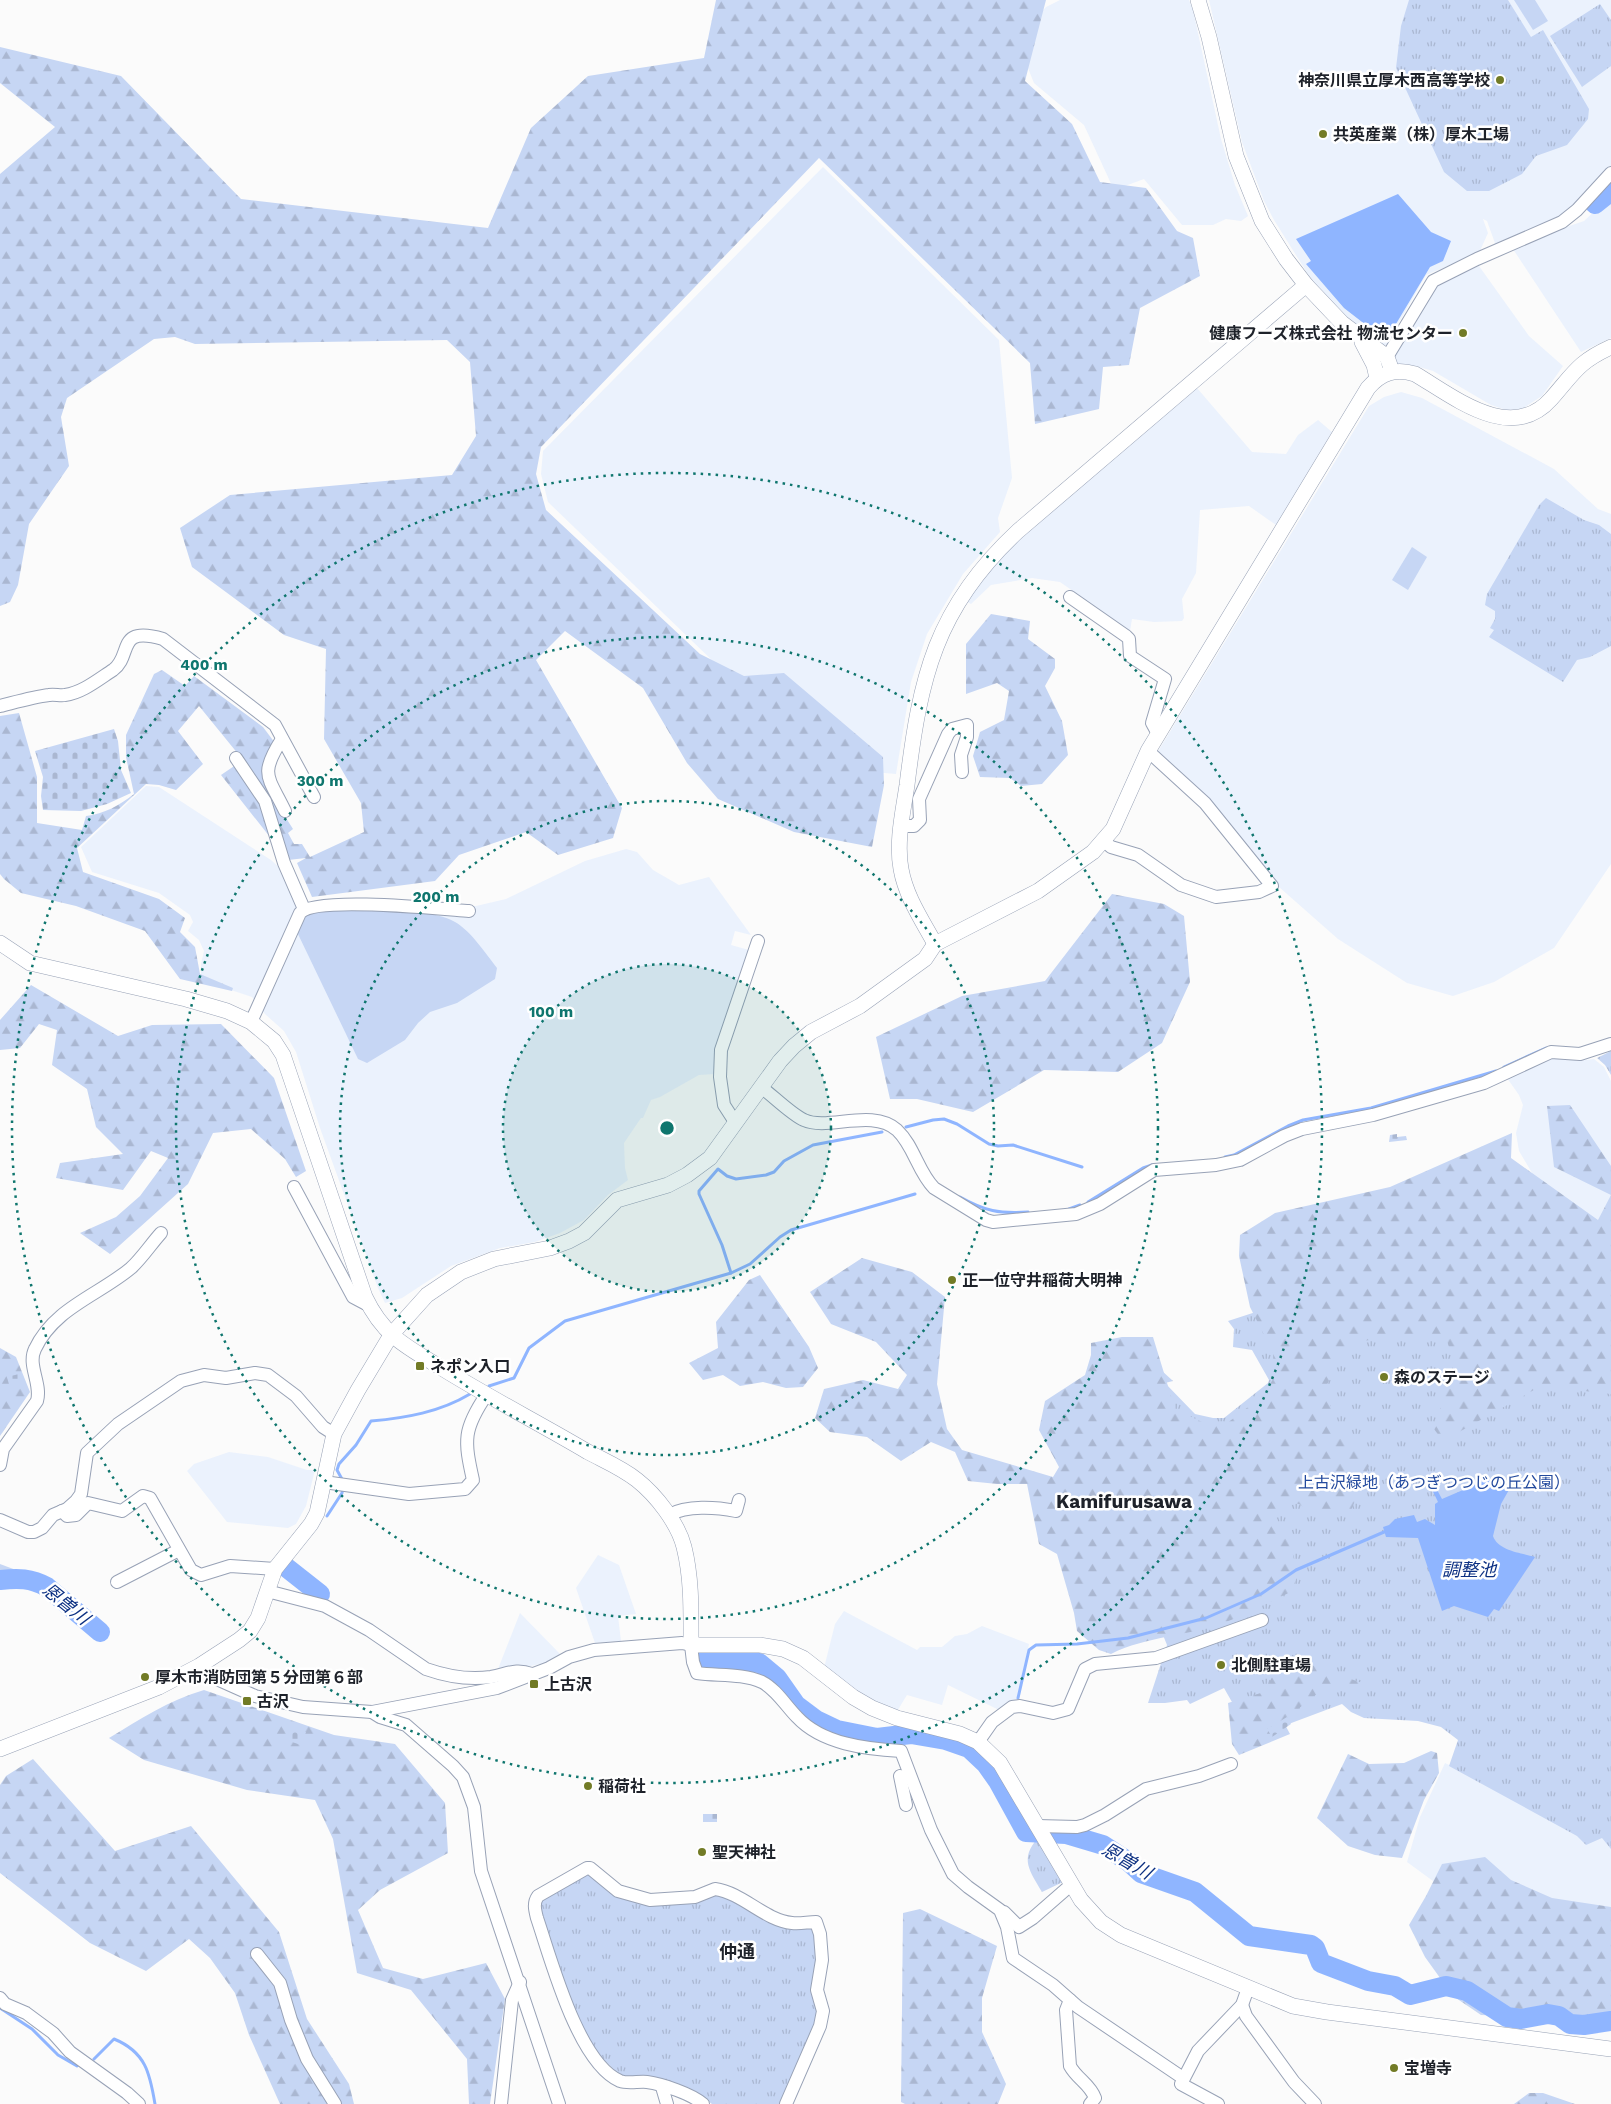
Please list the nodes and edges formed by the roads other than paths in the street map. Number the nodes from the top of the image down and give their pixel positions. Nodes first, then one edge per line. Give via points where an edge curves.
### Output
1 (1198, 0) edge
2 (1611, 172) edge
3 (1306, 285) junction
4 (1360, 338) junction
5 (1611, 347) edge
6 (1389, 364) junction
7 (1377, 378) junction
8 (1070, 597) dead end
9 (0, 706) edge
10 (1158, 734) junction
11 (282, 739) junction
12 (1148, 751) junction
13 (236, 758) dead end
14 (962, 772) dead end
15 (314, 797) dead end
16 (285, 812) dead end
17 (902, 826) junction
18 (1104, 841) junction
19 (304, 909) junction
20 (469, 912) dead end
21 (758, 940) dead end
22 (0, 943) edge
23 (936, 944) junction
24 (251, 1022) junction
25 (1611, 1044) edge
26 (762, 1087) junction
27 (735, 1122) junction
28 (294, 1186) dead end
29 (155, 1237) dead end
30 (370, 1306) junction
31 (391, 1335) junction
32 (486, 1394) junction
33 (334, 1434) junction
34 (0, 1465) edge
35 (337, 1484) junction
36 (739, 1500) dead end
37 (62, 1511) junction
38 (669, 1515) junction
39 (0, 1520) edge
40 (179, 1550) junction
41 (275, 1569) junction
42 (117, 1582) dead end
43 (267, 1591) junction
44 (1262, 1620) dead end
45 (691, 1645) junction
46 (199, 1666) junction
47 (532, 1674) junction
48 (372, 1712) junction
49 (978, 1742) junction
50 (0, 1749) edge
51 (1231, 1764) dead end
52 (900, 1776) dead end
53 (906, 1805) dead end
54 (1040, 1831) junction
55 (1072, 1884) junction
56 (1000, 1910) junction
57 (257, 1954) dead end
58 (520, 1982) junction
59 (1248, 1988) junction
60 (0, 1998) edge
61 (1070, 2000) junction
62 (1242, 2005) junction
63 (1611, 2049) edge
64 (1183, 2078) junction
65 (662, 2087) junction
66 (139, 2104) edge
67 (335, 2104) edge
68 (501, 2104) edge
69 (560, 2104) edge
70 (667, 2104) edge
71 (703, 2104) edge
72 (786, 2104) edge
73 (1090, 2104) edge
74 (1218, 2104) edge
75 (1315, 2104) edge

1 - 3 street via 1244,179 1259,215
2 - 6 street via 1562,222 1433,282
3 - 4 street via 1336,318
3 - 17 street via 1018,531 970,584 951,613 927,672 913,736
4 - 6 street
4 - 7 street
5 - 6 street via 1579,365 1546,404 1528,414 1503,418 1476,410 1415,374
6 - 7 street
7 - 10 street
8 - 10 street via 1126,636 1130,656 1165,679 1152,723
9 - 11 street via 51,695 66,696 118,666 126,644 136,636 156,636 269,720
10 - 12 street
11 - 15 street
11 - 16 street via 270,758 267,774
12 - 18 street via 1121,815
12 - 18 street via 1205,803 1272,886 1259,892 1216,897 1181,885 1138,855 1112,847
13 - 19 street via 265,801 276,848
14 - 17 street via 961,755 967,725 952,728 948,734 919,799 920,820 914,826
17 - 23 street via 899,854 905,885
18 - 23 street via 1038,890
19 - 20 street via 333,905 410,906
19 - 24 street
21 - 27 street via 721,1050 724,1105
22 - 24 street via 30,962 186,999
23 - 26 street via 926,959 860,1006 811,1032 785,1056
24 - 30 street via 274,1041 283,1055
25 - 26 street via 1580,1054 1551,1052 1484,1083 1373,1115 1302,1129 1240,1160 1154,1170 1100,1204 1076,1214 1010,1222 986,1220 934,1188 906,1141 882,1122 804,1120
26 - 27 street
27 - 31 street via 710,1158 687,1176 617,1200 584,1233 569,1241 494,1259 461,1272 428,1295
28 - 30 street via 353,1297
29 - 34 street via 131,1267 58,1317 42,1338 33,1354 40,1393 3,1449
30 - 31 street
31 - 32 street
31 - 33 street
32 - 35 street via 468,1427 468,1454 473,1480 465,1490 409,1494
32 - 38 street via 621,1469 651,1492
33 - 35 street
33 - 37 street via 323,1427 296,1396 268,1375 255,1373 226,1378 204,1375 181,1381 118,1424 87,1453 81,1494
35 - 41 street via 311,1524
36 - 38 street via 736,1511 724,1508 682,1510
37 - 39 street via 34,1532
37 - 40 street via 67,1516 76,1514 88,1503 122,1511 143,1496 150,1498
38 - 45 street via 684,1546 691,1590
40 - 41 street via 191,1570 201,1575 230,1566
40 - 42 street
41 - 43 street
43 - 46 street via 258,1618 250,1630
43 - 47 street via 325,1606 434,1672 464,1678 491,1677 518,1670
44 - 49 street via 1156,1658 1095,1664 1085,1669 1068,1709 1053,1713 1012,1706 992,1722
45 - 47 street via 606,1648 569,1657
45 - 49 street via 760,1645 783,1649 803,1658 872,1708
45 - 56 street via 697,1673 748,1677 762,1682 798,1719 825,1738 901,1752 931,1830 953,1874
46 - 48 street via 208,1675 255,1696 303,1707
46 - 50 street via 159,1688
47 - 48 street via 497,1688
48 - 58 street via 406,1726 463,1777 474,1807 481,1871
49 - 54 street via 1000,1763
51 - 54 street via 1146,1789 1085,1825
52 - 53 street
54 - 55 street
55 - 56 street via 1019,1928
55 - 59 street via 1093,1914 1121,1935
56 - 61 street via 1013,1958 1053,1984
57 - 67 street via 280,1983 307,2058
58 - 68 street via 512,2000
58 - 69 street
59 - 62 street
59 - 63 street via 1293,2006 1327,2012
60 - 66 street via 53,2033 70,2052
61 - 64 street
61 - 73 street via 1066,2010 1070,2066 1092,2090 1095,2098
62 - 64 street via 1198,2051
62 - 75 street via 1246,2016 1294,2082
64 - 74 street via 1181,2084
65 - 70 street
65 - 71 street via 695,2097
65 - 72 street via 648,2082 621,2082 604,2068 588,2050 566,2003 537,1918 536,1900 587,1868 618,1891 650,1900 695,1897 715,1889 791,1923 818,1919 822,1960 817,1990 823,2011 820,2026

